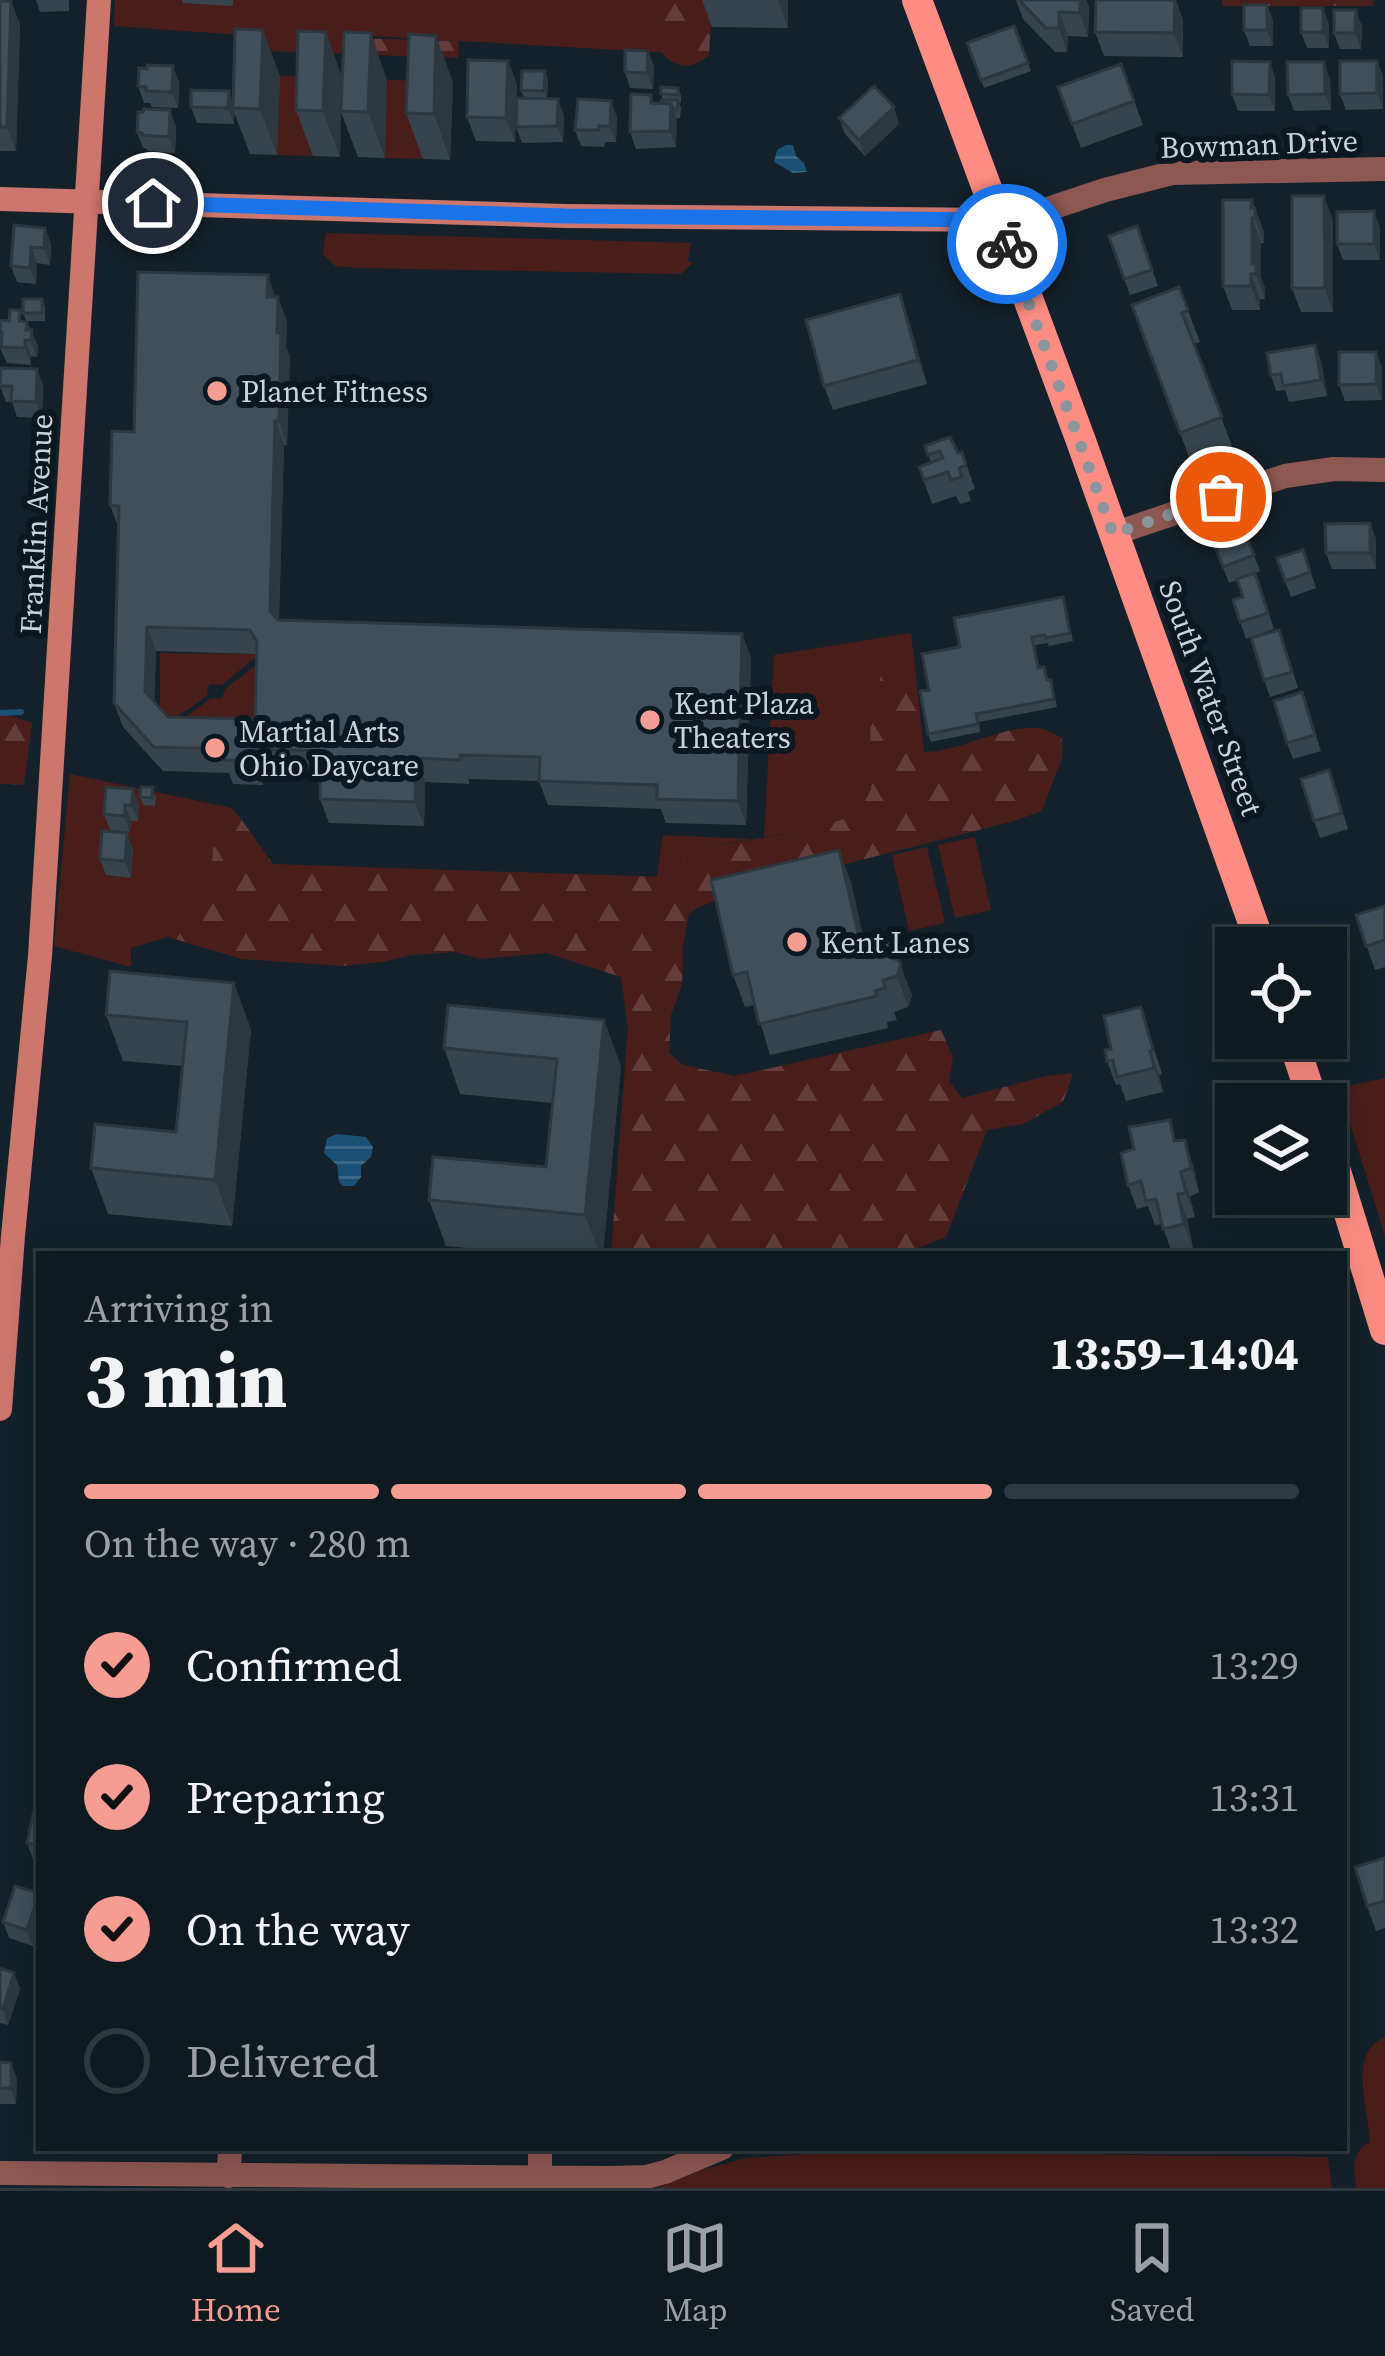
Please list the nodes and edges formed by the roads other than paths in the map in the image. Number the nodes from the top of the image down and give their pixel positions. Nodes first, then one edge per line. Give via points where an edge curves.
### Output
1 (99, 0) edge
2 (917, 0) edge
3 (1385, 170) edge
4 (0, 199) edge
5 (86, 201) junction
6 (998, 220) junction
7 (1385, 470) edge
8 (1113, 534) junction
9 (1254, 927) edge
10 (1347, 1207) edge
11 (6, 1236) edge
12 (1385, 1330) edge
13 (0, 1409) edge
14 (230, 2151) edge
15 (540, 2151) edge
16 (715, 2151) edge
17 (0, 2174) edge
18 (229, 2176) junction
19 (540, 2178) junction

1 - 5 street, Franklin Avenue
2 - 6 main road, South Water Street
3 - 6 street, Bowman Drive via 1172,173
4 - 5 street
5 - 6 street
5 - 11 street, Franklin Avenue via 40,956
6 - 8 main road, South Water Street
7 - 8 street via 1286,476
8 - 9 main road, South Water Street
10 - 12 main road
11 - 13 street, Franklin Avenue
14 - 18 street
15 - 19 street
16 - 19 street via 646,2177
17 - 18 street
18 - 19 street

